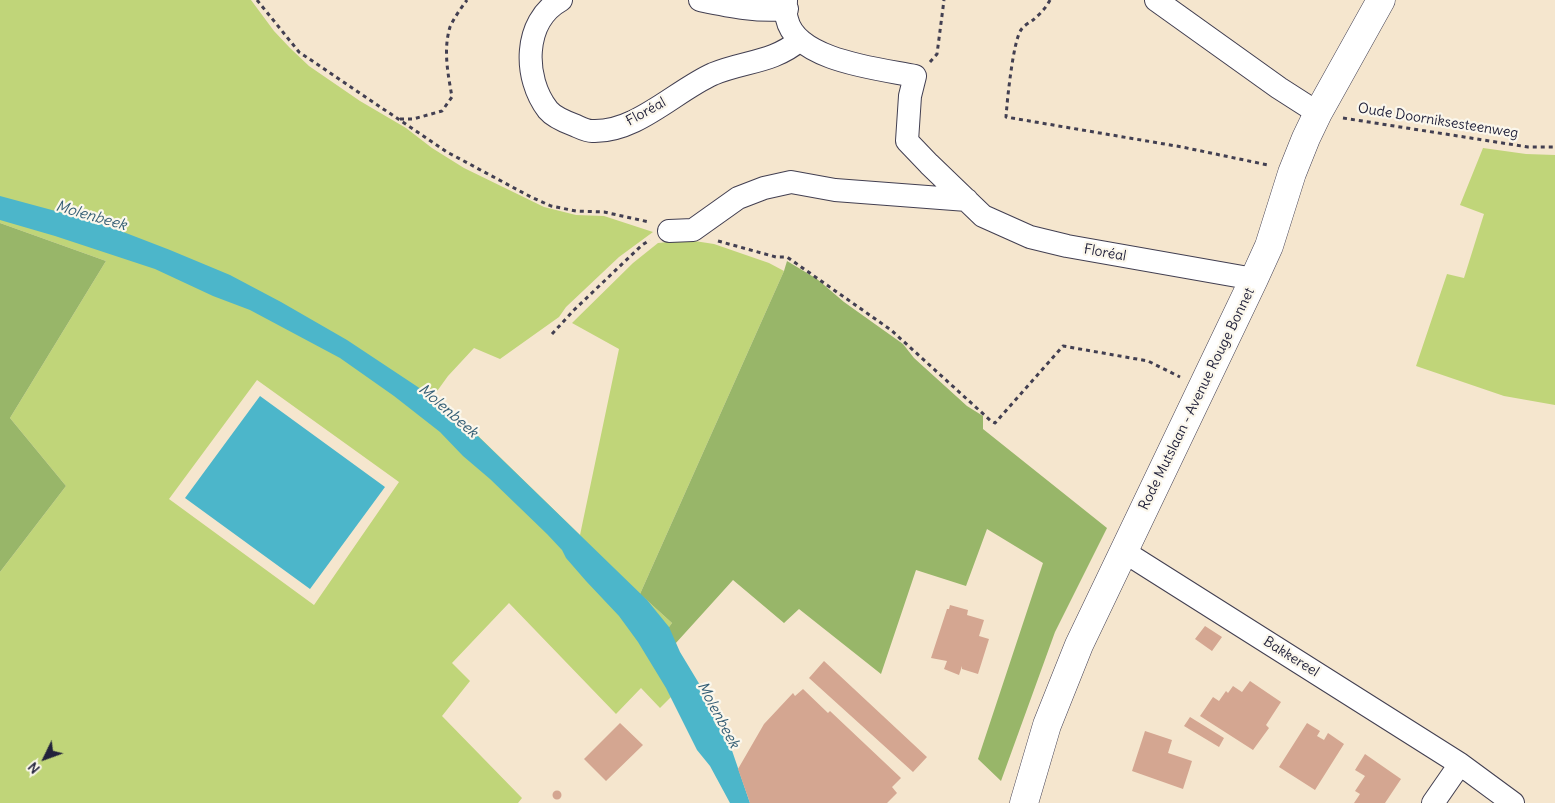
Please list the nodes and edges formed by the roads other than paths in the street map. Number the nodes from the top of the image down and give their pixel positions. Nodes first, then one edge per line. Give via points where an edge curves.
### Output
1 (561, 0) edge
2 (700, 0) edge
3 (1156, 0) edge
4 (1381, 0) edge
5 (787, 5) edge
6 (800, 40) junction
7 (1318, 113) junction
8 (967, 200) junction
9 (669, 231) road end
10 (1254, 279) junction
11 (1123, 550) junction
12 (1460, 764) junction
13 (1024, 803) edge
14 (1433, 803) edge
15 (1514, 803) edge

1 - 6 street, Floréal via 537,24 531,45 531,70 549,111 590,132 633,122 692,84 715,73 770,58
2 - 5 street via 767,11
3 - 7 street
4 - 7 street, Rode Mutslaan - Avenue Rouge Bonnet
5 - 6 street via 787,19
6 - 8 street, Floréal via 812,50 833,58 915,76 910,96 908,141
7 - 10 street, Rode Mutslaan - Avenue Rouge Bonnet via 1292,173 1269,246
8 - 9 street via 834,190 791,182 738,198 692,230
8 - 10 street, Floréal via 983,216 1030,237
10 - 11 street, Rode Mutslaan - Avenue Rouge Bonnet
11 - 12 street, Bakkereel
11 - 13 street, Rode Mutslaan - Avenue Rouge Bonnet via 1062,684
12 - 14 street
12 - 15 street, Bakkereel

